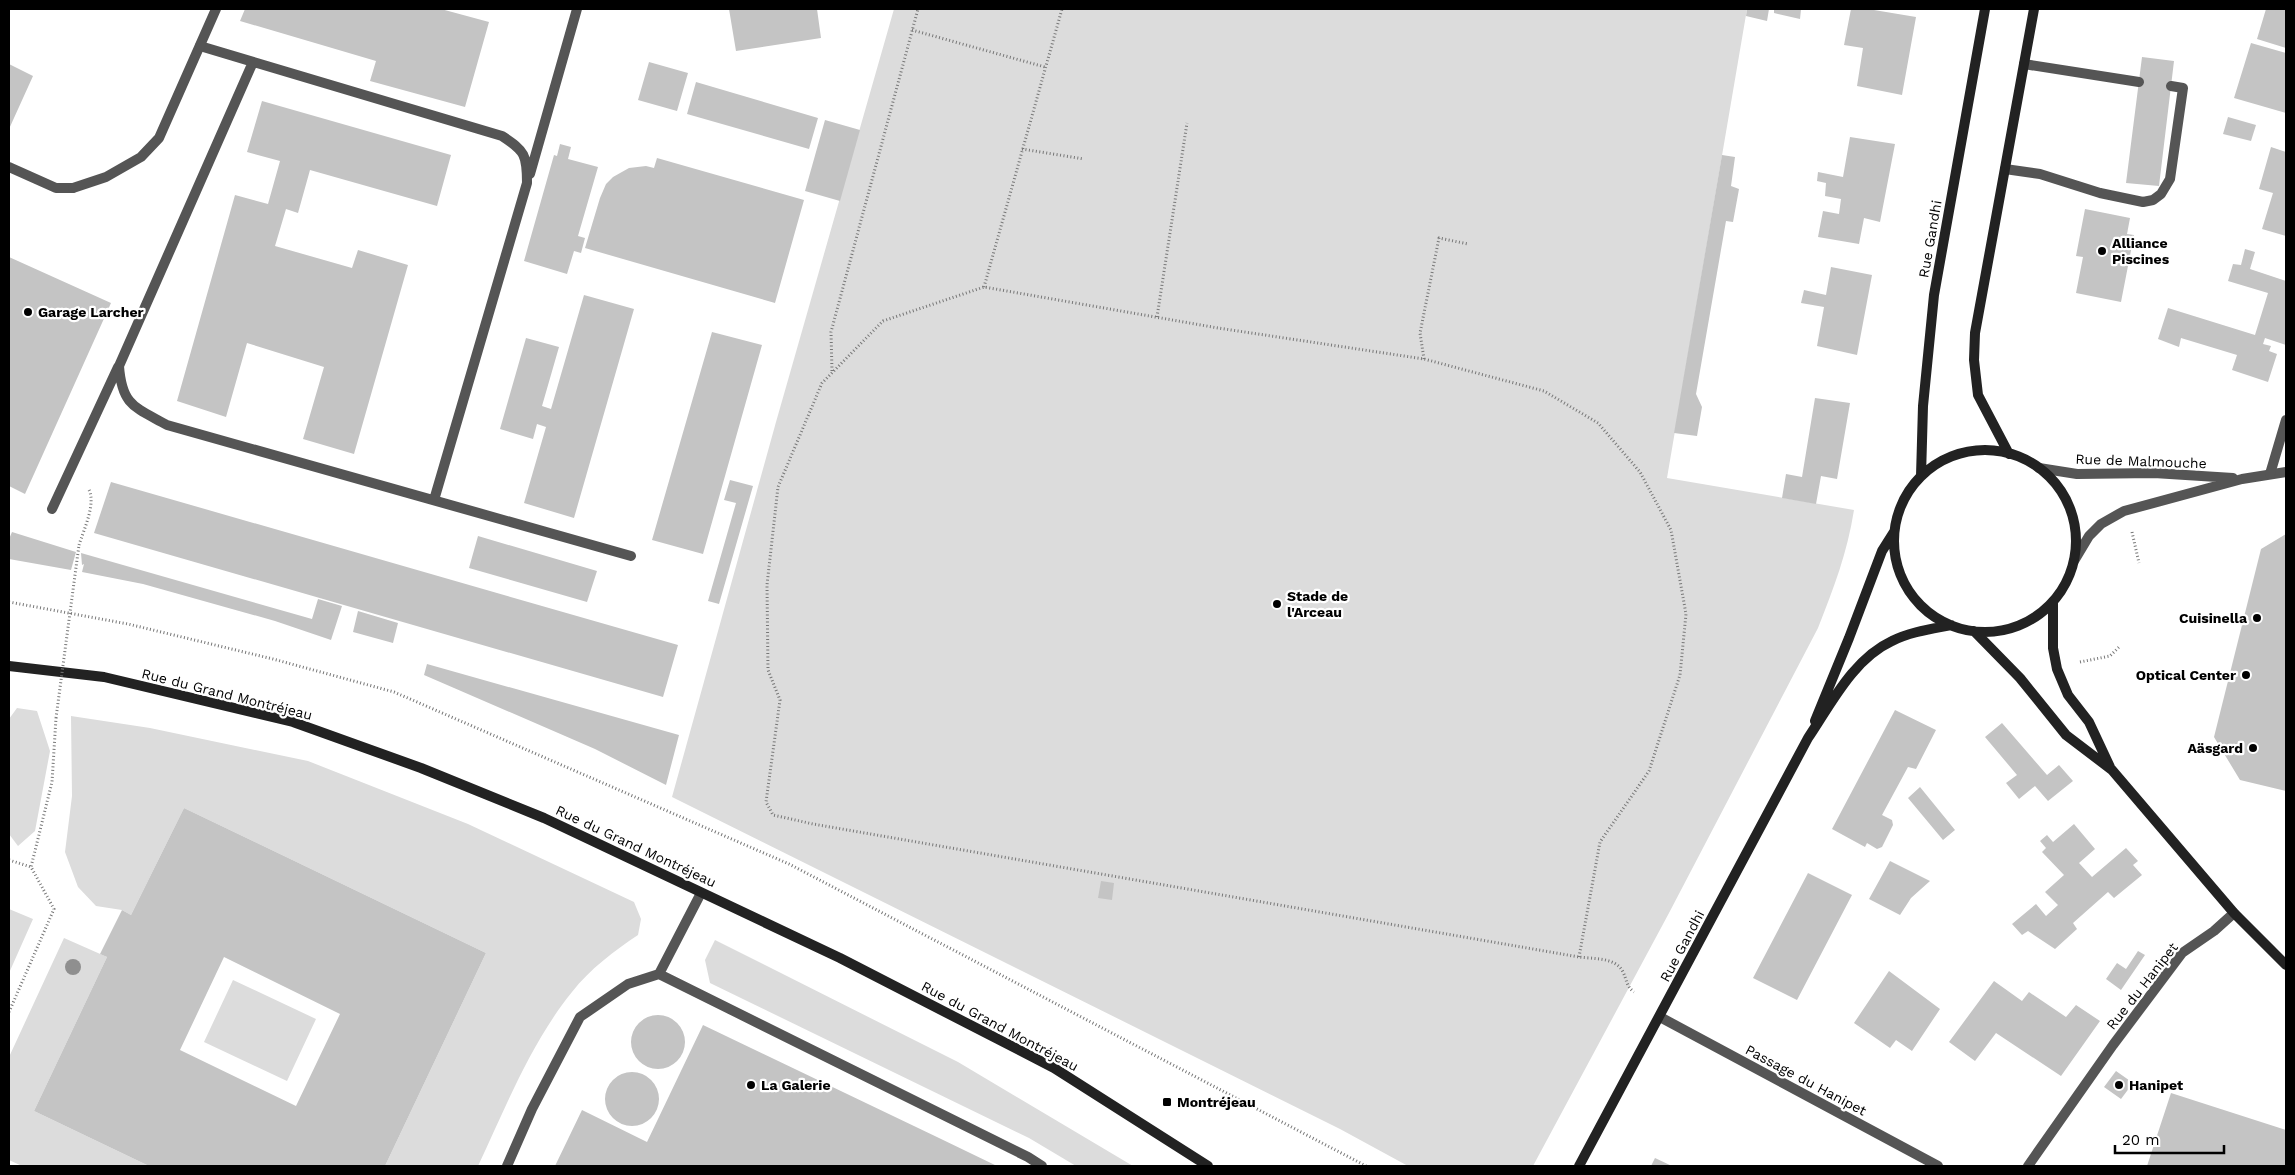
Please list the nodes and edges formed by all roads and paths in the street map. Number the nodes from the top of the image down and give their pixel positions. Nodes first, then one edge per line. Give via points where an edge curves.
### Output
1 (216, 9) edge
2 (577, 9) edge
3 (918, 9) edge
4 (1062, 9) edge
5 (1985, 9) edge
6 (2034, 9) edge
7 (912, 30) junction
8 (200, 46) junction
9 (253, 62) junction
10 (2024, 64) junction
11 (1045, 67) junction
12 (2139, 82) dead end
13 (2171, 86) dead end
14 (1187, 123) dead end
15 (1022, 149) junction
16 (1084, 159) dead end
17 (9, 167) edge
18 (2005, 169) junction
19 (528, 183) junction
20 (1468, 244) dead end
21 (984, 287) junction
22 (1157, 317) junction
23 (1424, 359) junction
24 (119, 366) junction
25 (832, 372) junction
26 (2286, 420) edge
27 (2009, 454) junction
28 (2039, 468) junction
29 (2286, 472) edge
30 (2270, 474) junction
31 (1922, 476) junction
32 (2242, 479) junction
33 (434, 500) junction
34 (91, 502) dead end
35 (52, 509) dead end
36 (2130, 527) dead end
37 (1895, 530) junction
38 (631, 556) dead end
39 (2074, 560) junction
40 (2139, 563) dead end
41 (9, 602) edge
42 (2052, 602) junction
43 (1950, 625) junction
44 (1974, 631) junction
45 (2120, 646) dead end
46 (2074, 663) dead end
47 (9, 666) edge
48 (1808, 738) junction
49 (2112, 770) junction
50 (9, 860) edge
51 (31, 867) junction
52 (701, 893) junction
53 (2234, 913) junction
54 (1579, 957) junction
55 (2286, 965) edge
56 (658, 974) junction
57 (1634, 992) dead end
58 (9, 1012) edge
59 (1660, 1017) junction
60 (507, 1166) edge
61 (1042, 1166) edge
62 (1208, 1166) edge
63 (1366, 1166) edge
64 (1579, 1166) edge
65 (1938, 1166) edge
66 (2028, 1166) edge

1 - 8 street
2 - 19 street
3 - 7 path
4 - 11 path
5 - 31 street, Rue Gandhi via 1934,295 1923,406
6 - 10 street
7 - 11 path
7 - 25 path via 830,332
8 - 9 street
8 - 17 street via 159,138 140,157 106,177 73,188 56,188
9 - 19 street via 502,136 520,147 527,165
9 - 24 street
10 - 12 street
10 - 18 street
11 - 15 path
13 - 18 street via 2183,88 2170,179 2162,194 2152,200 2142,202 2040,174
14 - 22 path
15 - 16 path
15 - 21 path
18 - 27 street via 1975,334 1974,360 1980,400
19 - 33 street
20 - 23 path via 1438,238 1420,332
21 - 22 path
21 - 25 path via 883,321
22 - 23 path
23 - 54 path via 1544,391 1598,423 1640,472 1671,530 1686,614 1680,675 1650,771 1600,842
24 - 33 street via 120,387 132,406 167,425
24 - 35 street
25 - 54 path via 822,383 778,487 767,585 768,670 780,700 766,802 773,814 822,826
26 - 30 street
27 - 28 street
27 - 31 street via 1968,452 1947,459
28 - 32 street, Rue de Malmouche via 2077,474 2154,473
28 - 39 street via 2056,485 2070,510 2076,538
29 - 30 street, Rue de Malmouche
30 - 32 street, Rue de Malmouche
31 - 37 street via 1904,500
32 - 39 street, Rue de Malmouche via 2124,511 2088,536
33 - 38 street
34 - 51 path, bridge via 79,545 56,718 52,782
36 - 40 path
37 - 43 street via 1896,559 1907,587 1925,609
37 - 48 street, Rue Gandhi via 1882,551
39 - 42 street via 2062,589
41 - 63 path via 128,624 394,692 789,864
42 - 44 street via 2017,626
42 - 49 street via 2057,669 2068,694 2089,722
43 - 44 street
43 - 48 street, Rue Gandhi via 1892,640 1868,656
44 - 49 street via 1998,654 2066,735
45 - 46 path via 2110,656
47 - 52 street, Rue du Grand Montréjeau via 104,677 293,722 421,768 544,818
48 - 59 street, Rue Gandhi
49 - 53 street
50 - 51 path
51 - 58 path via 54,909
52 - 56 street
52 - 62 street, Rue du Grand Montréjeau via 840,958 1054,1068
53 - 55 street
53 - 66 street, Rue du Hanipet via 2182,954
54 - 57 path via 1616,963
56 - 60 street via 628,984 580,1017 532,1109
56 - 61 street
59 - 64 street, Rue Gandhi
59 - 65 street, Passage du Hanipet

